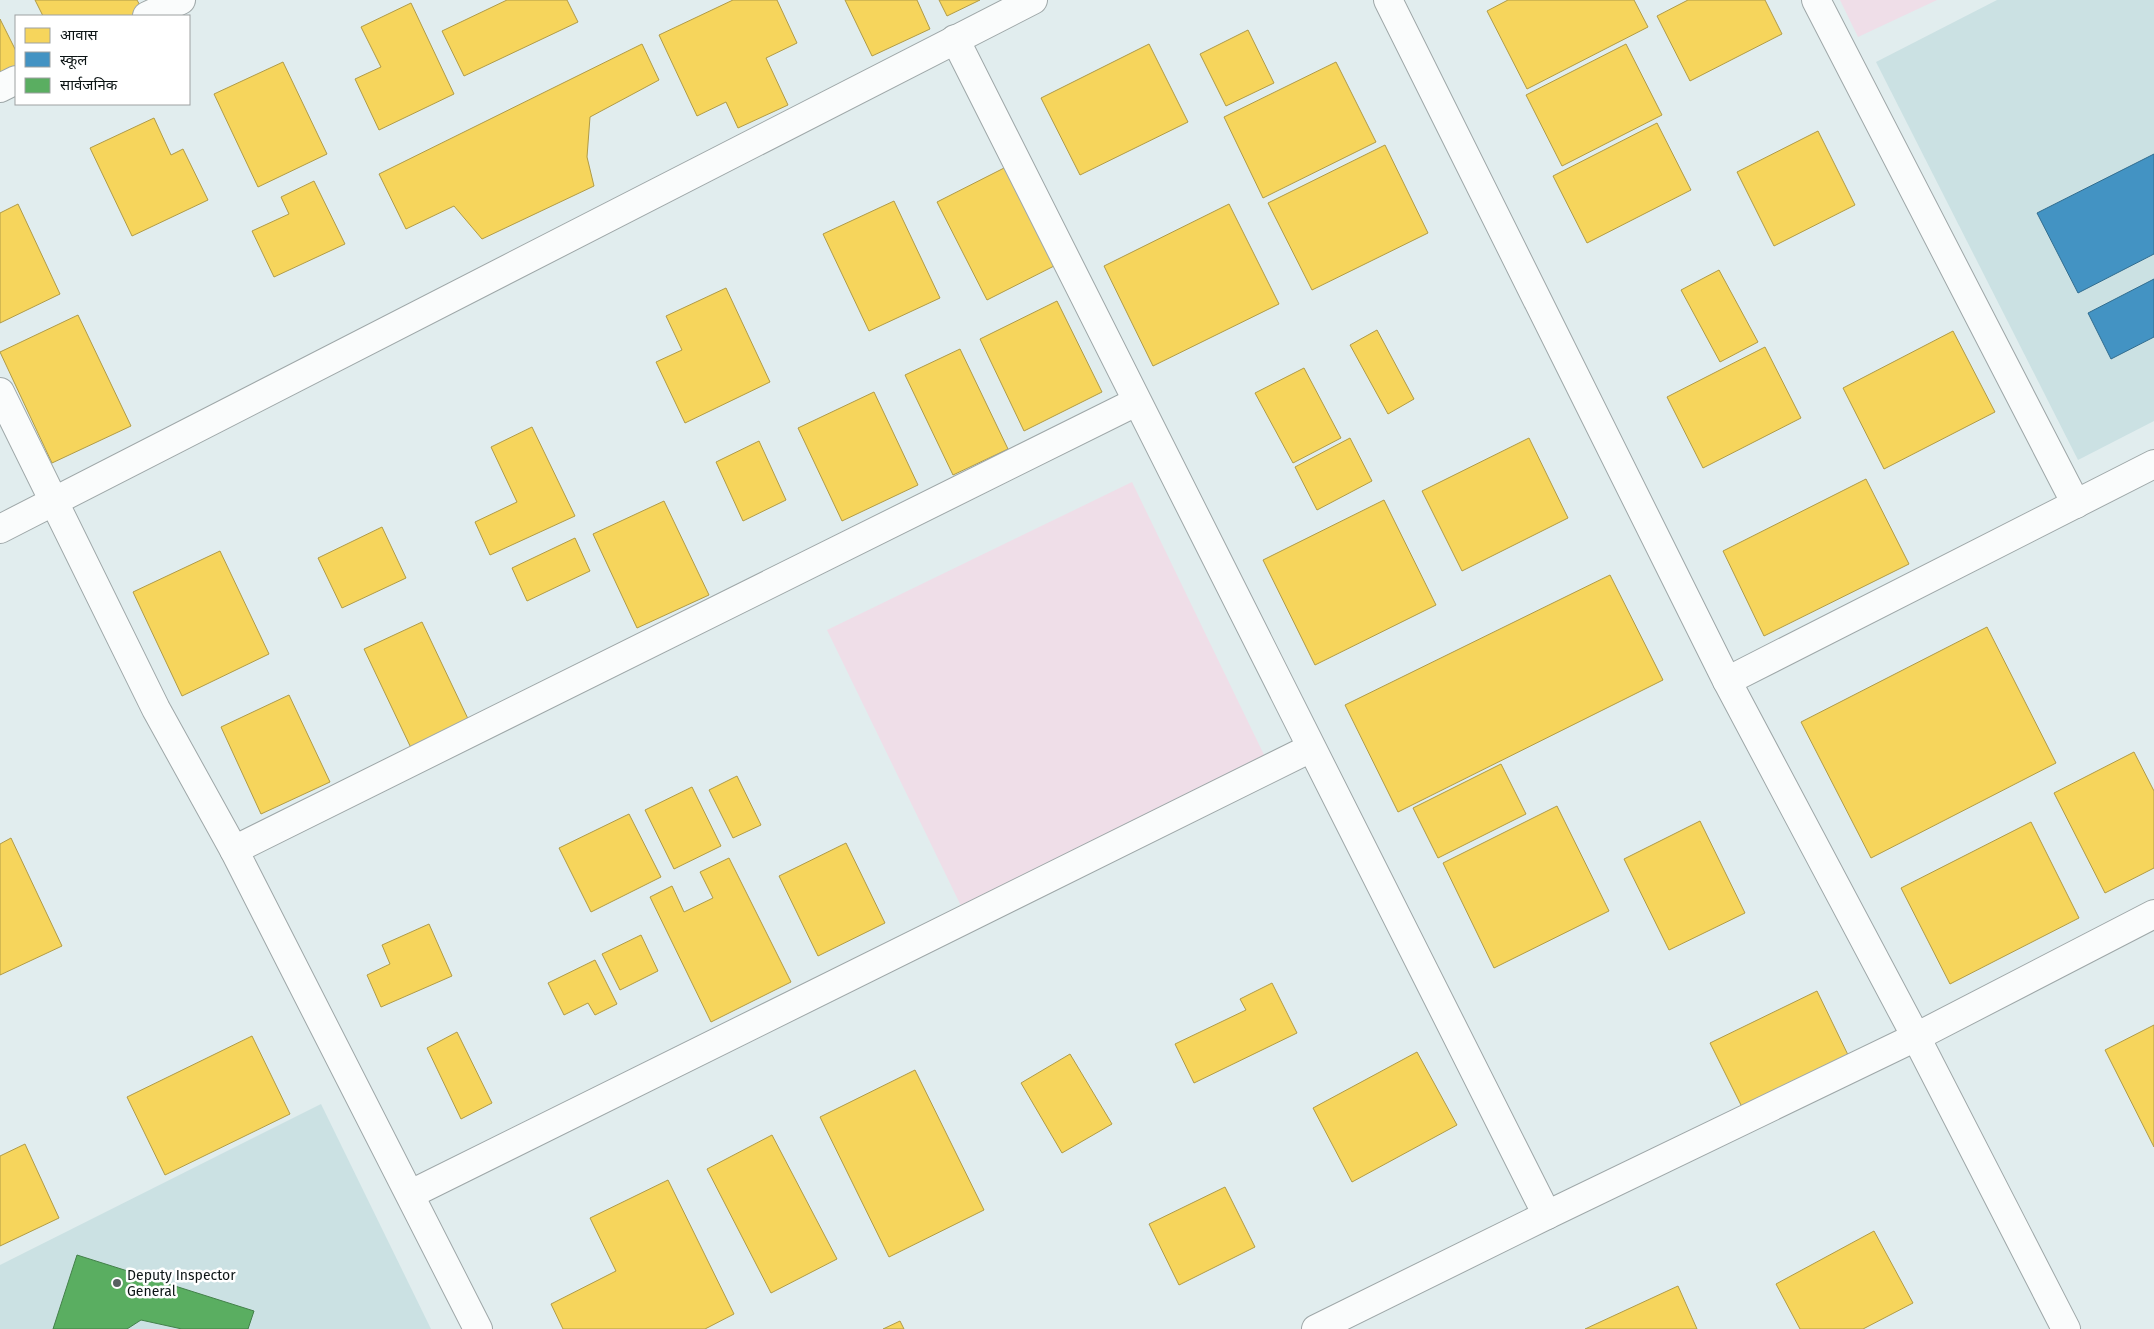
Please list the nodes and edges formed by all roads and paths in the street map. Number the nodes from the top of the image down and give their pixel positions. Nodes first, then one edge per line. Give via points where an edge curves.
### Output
1 (181, 0) edge
2 (1034, 0) edge
3 (1388, 0) edge
4 (1816, 0) edge
5 (150, 15) edge
6 (955, 39) junction
7 (15, 80) edge
8 (0, 88) edge
9 (0, 392) edge
10 (1136, 402) junction
11 (2154, 464) edge
12 (54, 502) junction
13 (2076, 504) junction
14 (0, 528) edge
15 (1727, 681) junction
16 (1311, 748) junction
17 (234, 850) junction
18 (2154, 914) edge
19 (1916, 1037) junction
20 (411, 1194) junction
21 (1547, 1215) junction
22 (478, 1329) edge
23 (1316, 1329) edge
24 (2066, 1329) edge

1 - 5 street
2 - 6 street
3 - 15 street
4 - 13 street
6 - 10 street
6 - 12 street
7 - 8 street
9 - 12 street
10 - 16 street
10 - 17 street
11 - 13 street
12 - 14 street
12 - 17 street via 156,709
13 - 15 street
15 - 19 street
16 - 20 street
16 - 21 street
17 - 20 street
18 - 19 street
19 - 21 street
19 - 24 street
20 - 22 street
21 - 23 street

